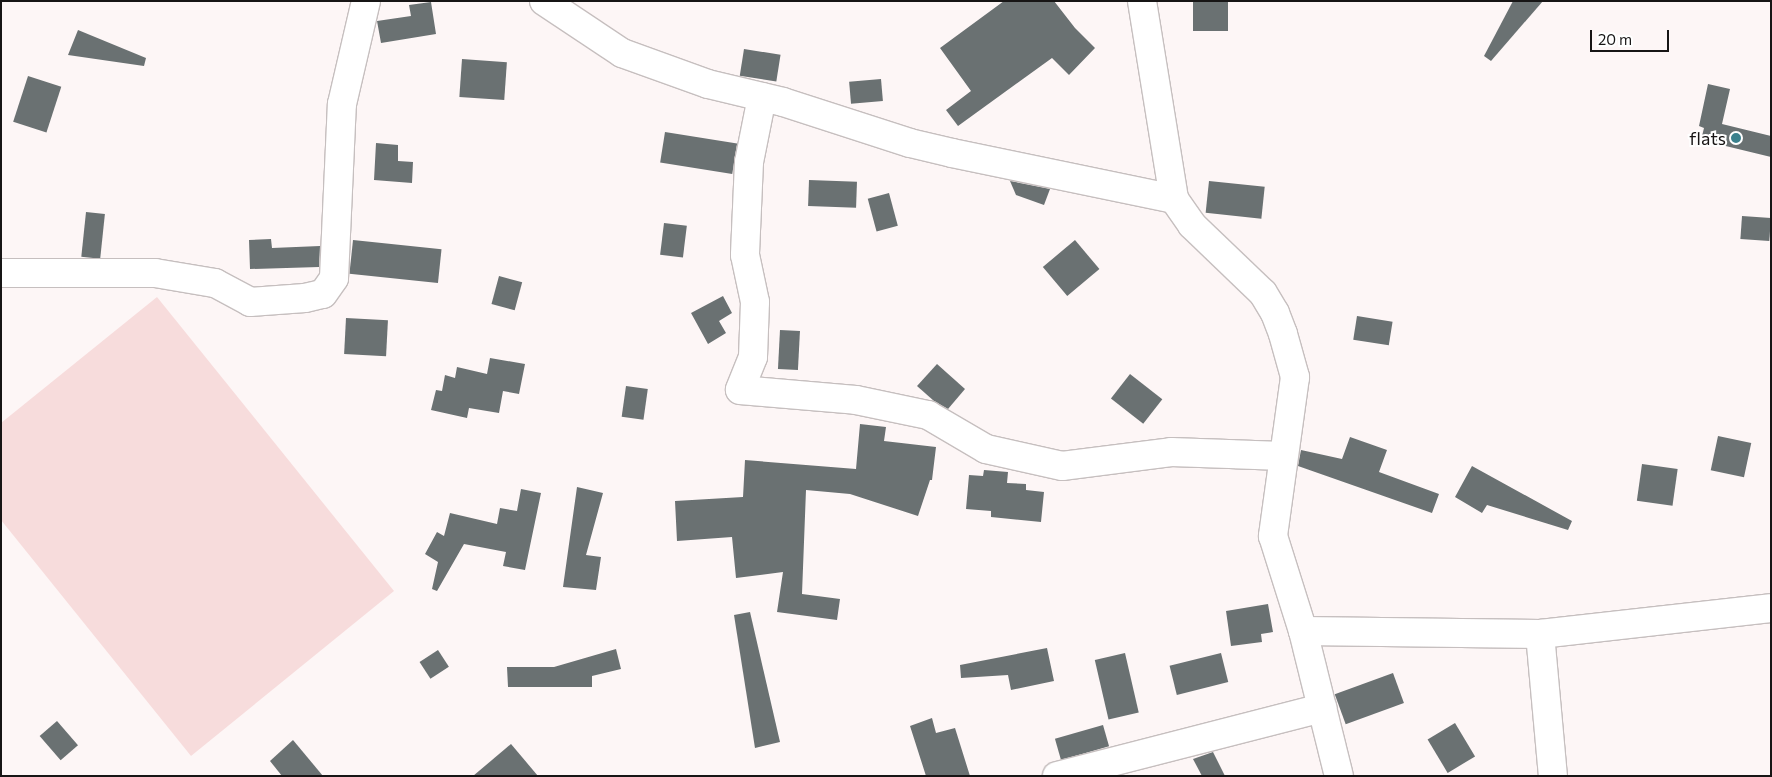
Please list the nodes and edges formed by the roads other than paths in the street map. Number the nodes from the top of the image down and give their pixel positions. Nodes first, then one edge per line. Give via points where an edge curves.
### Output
1 (366, 1) edge
2 (544, 1) edge
3 (1142, 1) edge
4 (762, 97) junction
5 (1174, 199) junction
6 (1, 273) edge
7 (1283, 456) junction
8 (1771, 608) edge
9 (1303, 632) junction
10 (1540, 634) junction
11 (1322, 708) junction
12 (1057, 776) edge
13 (1339, 776) edge
14 (1553, 776) edge

1 - 6 street via 342,104 334,278 323,294 250,302 215,283 155,273
2 - 4 street via 622,53 708,84
3 - 5 street
4 - 5 street via 910,143
4 - 7 street via 749,162 745,255 755,302 753,357 740,390 856,400 928,415 986,449 1062,466 1171,452
5 - 7 street via 1192,226 1263,293 1275,313 1295,377
7 - 9 street via 1273,536
8 - 10 street
9 - 10 street
9 - 11 street
10 - 14 street
11 - 12 street
11 - 13 street

